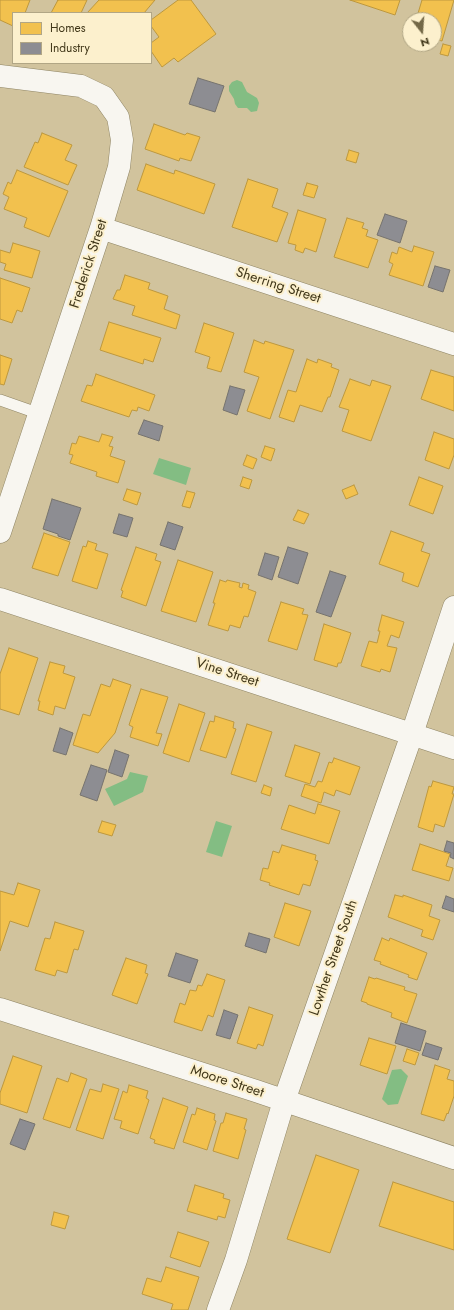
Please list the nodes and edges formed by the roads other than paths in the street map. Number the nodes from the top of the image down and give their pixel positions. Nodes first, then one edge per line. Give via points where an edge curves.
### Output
1 (0, 76) edge
2 (101, 228) junction
3 (454, 344) edge
4 (0, 400) edge
5 (40, 414) junction
6 (0, 532) edge
7 (0, 599) edge
8 (454, 607) edge
9 (412, 734) junction
10 (454, 748) edge
11 (0, 1009) edge
12 (284, 1101) junction
13 (454, 1158) edge
14 (218, 1310) edge

1 - 2 street, Frederick Street via 81,86 104,97 118,117 122,140 118,166
2 - 3 street, Sherring Street
2 - 5 street, Frederick Street
4 - 5 lane
5 - 6 street, Frederick Street
7 - 9 street, Vine Street
8 - 9 street, Lowther Street South
9 - 10 street, Vine Street
9 - 12 street, Lowther Street South
11 - 12 street, Moore Street
12 - 13 street, Moore Street
12 - 14 street, Lowther Street South via 236,1260

